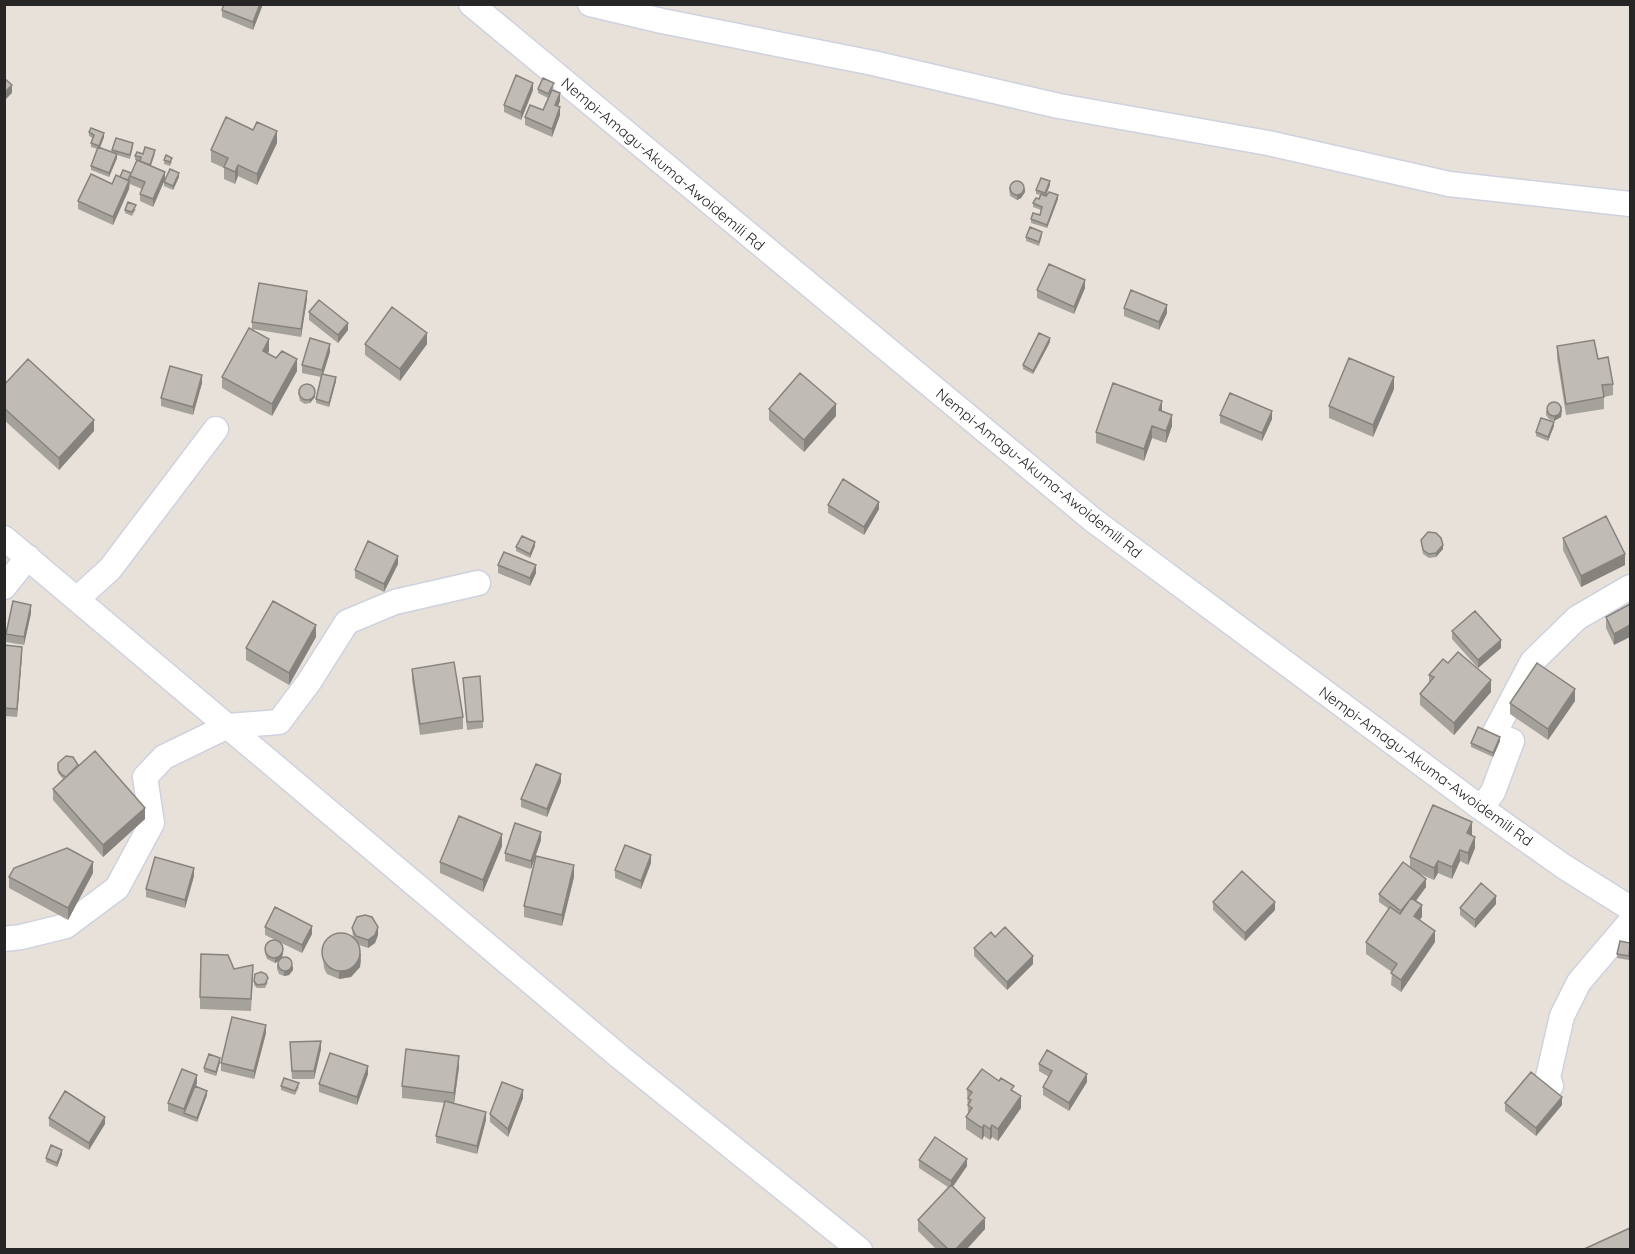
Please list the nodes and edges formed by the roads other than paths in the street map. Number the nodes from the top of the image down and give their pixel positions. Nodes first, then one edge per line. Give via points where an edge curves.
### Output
1 (471, 4) edge
2 (590, 4) edge
3 (1630, 204) edge
4 (216, 429) dead end
5 (4, 537) edge
6 (28, 557) junction
7 (478, 583) dead end
8 (4, 587) edge
9 (1630, 587) edge
10 (77, 599) junction
11 (228, 726) junction
12 (1481, 808) junction
13 (1630, 908) edge
14 (1630, 921) edge
15 (4, 939) edge
16 (1551, 1086) edge
17 (860, 1250) edge

1 - 12 street, Nempi-Amagu-Akuma-Awoidemili Rd via 1093,520
2 - 3 street via 1059,106 1268,143 1449,183
4 - 10 street via 110,569
5 - 6 street
6 - 8 street
6 - 10 street
7 - 11 street via 395,602 347,622 279,722
9 - 12 street via 1577,618 1532,662 1494,734 1512,741 1493,792
10 - 11 street
11 - 15 street via 164,757 145,777 152,823 117,888 66,926
11 - 17 street via 620,1057
12 - 13 street, Nempi-Amagu-Akuma-Awoidemili Rd
14 - 16 street via 1579,982 1562,1016 1548,1077

